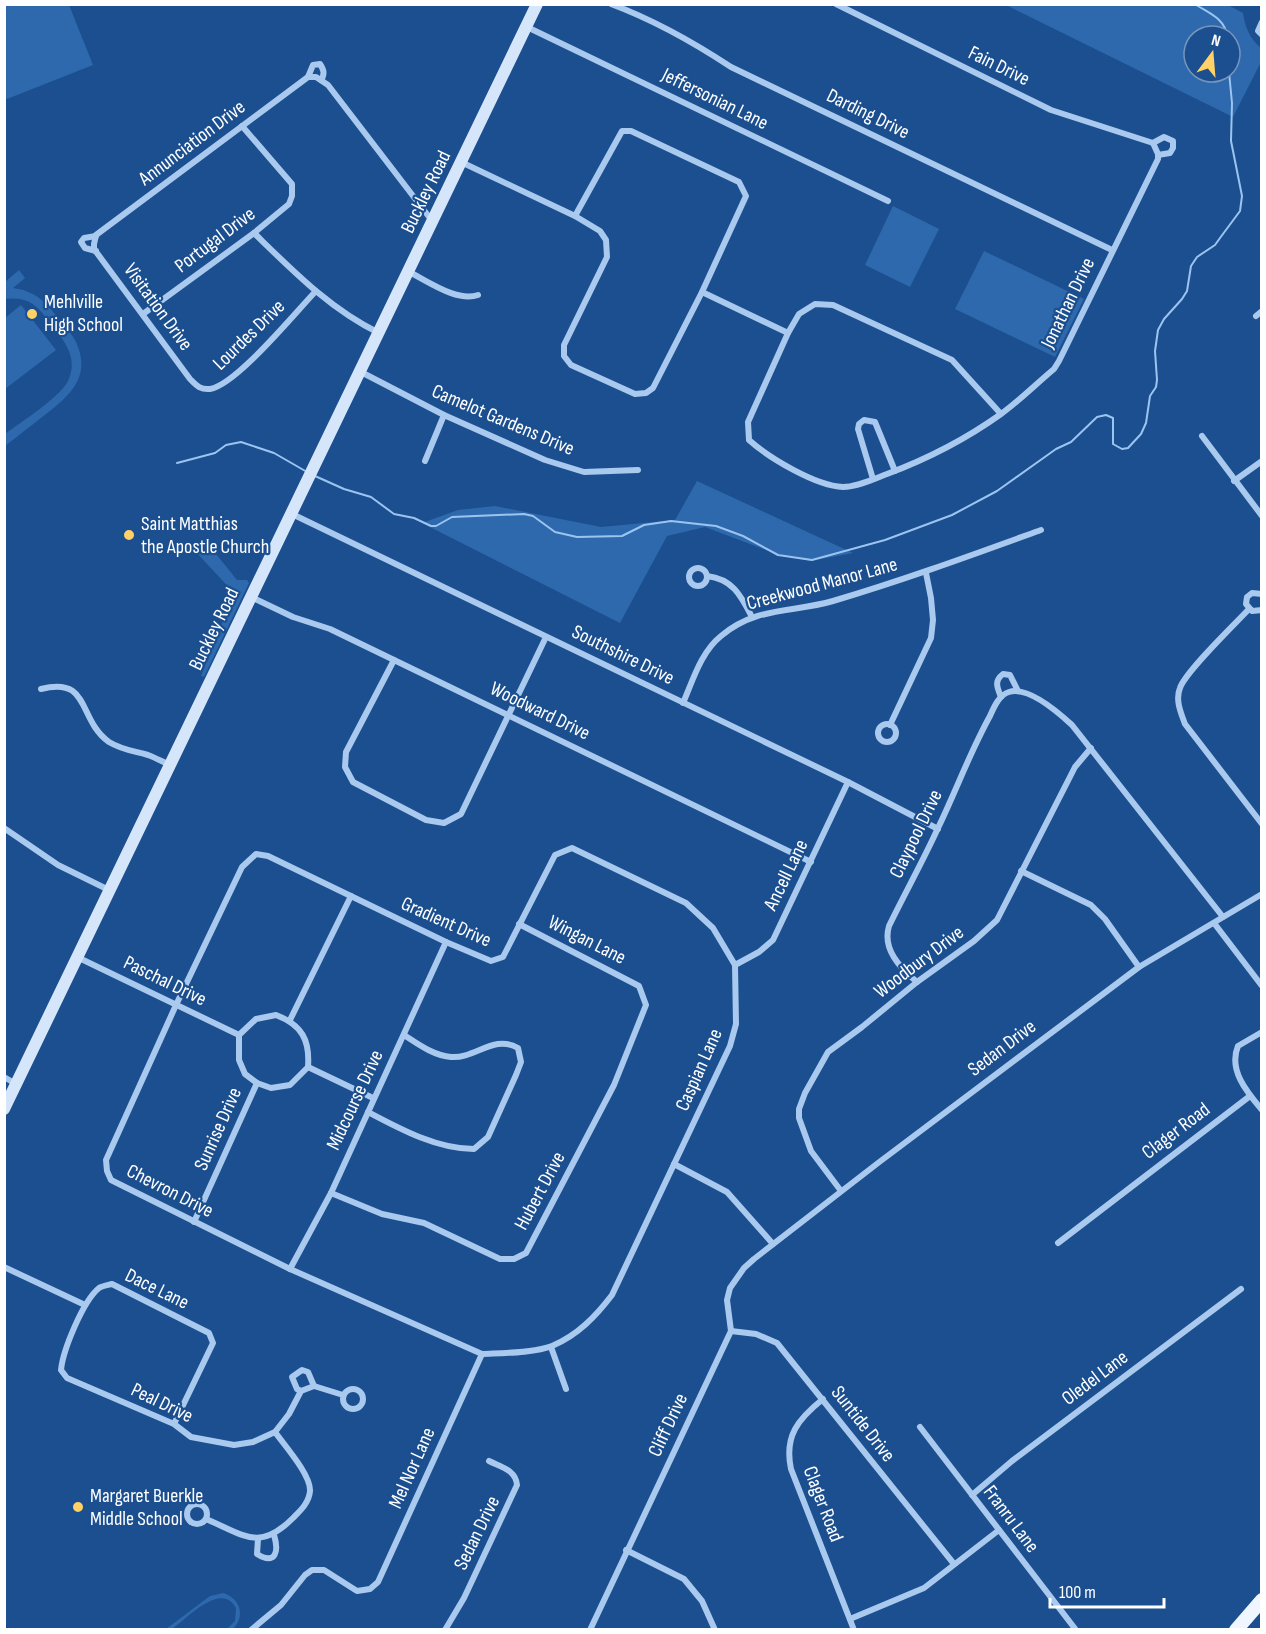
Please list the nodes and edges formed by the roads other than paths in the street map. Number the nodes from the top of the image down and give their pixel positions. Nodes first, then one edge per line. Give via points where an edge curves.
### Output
1 (537, 4) edge
2 (611, 4) edge
3 (836, 4) edge
4 (1262, 22) edge
5 (526, 27) junction
6 (1262, 35) edge
7 (308, 77) junction
8 (319, 78) junction
9 (242, 126) junction
10 (1153, 143) junction
11 (1158, 155) junction
12 (461, 162) junction
13 (888, 201) dead end
14 (575, 216) junction
15 (433, 222) junction
16 (254, 233) junction
17 (96, 236) junction
18 (93, 243) joint
19 (1112, 250) junction
20 (96, 251) junction
21 (409, 272) junction
22 (315, 292) junction
23 (702, 292) junction
24 (478, 295) dead end
25 (143, 314) junction
26 (380, 333) junction
27 (788, 333) junction
28 (361, 372) junction
29 (199, 388) joint
30 (1001, 414) junction
31 (444, 416) junction
32 (1202, 436) dead end
33 (424, 461) dead end
34 (1262, 461) edge
35 (638, 470) dead end
36 (895, 471) junction
37 (873, 479) junction
38 (1234, 481) junction
39 (292, 513) junction
40 (1262, 516) edge
41 (1041, 530) dead end
42 (926, 573) junction
43 (707, 576) dead end
44 (1262, 594) edge
45 (251, 597) junction
46 (1249, 609) junction
47 (1262, 610) edge
48 (752, 617) junction
49 (546, 637) junction
50 (394, 660) junction
51 (40, 689) dead end
52 (1018, 691) junction
53 (1001, 697) junction
54 (683, 703) junction
55 (508, 714) junction
56 (890, 725) dead end
57 (1091, 748) junction
58 (170, 765) junction
59 (848, 782) junction
60 (1262, 824) edge
61 (4, 828) edge
62 (938, 829) junction
63 (572, 848) joint
64 (256, 854) joint
65 (811, 862) junction
66 (1021, 871) junction
67 (109, 890) junction
68 (1262, 894) edge
69 (351, 896) junction
70 (1223, 917) junction
71 (1214, 923) junction
72 (519, 924) junction
73 (446, 942) junction
74 (77, 957) junction
75 (735, 965) junction
76 (1139, 967) junction
77 (917, 982) junction
78 (639, 986) joint
79 (1262, 986) edge
80 (176, 1005) junction
81 (290, 1020) junction
82 (1262, 1032) edge
83 (239, 1035) junction
84 (404, 1035) junction
85 (308, 1067) junction
86 (4, 1077) edge
87 (257, 1083) junction
88 (16, 1085) junction
89 (1250, 1096) junction
90 (373, 1098) junction
91 (4, 1109) edge
92 (1262, 1110) edge
93 (368, 1112) junction
94 (674, 1164) junction
95 (841, 1191) junction
96 (331, 1192) junction
97 (194, 1222) junction
98 (1058, 1243) dead end
99 (773, 1244) junction
100 (4, 1267) edge
101 (290, 1269) junction
102 (1241, 1289) dead end
103 (85, 1305) junction
104 (730, 1331) junction
105 (551, 1347) junction
106 (482, 1353) junction
107 (314, 1386) junction
108 (566, 1389) dead end
109 (301, 1391) junction
110 (343, 1395) dead end
111 (823, 1399) junction
112 (174, 1425) junction
113 (920, 1427) dead end
114 (275, 1432) junction
115 (489, 1461) dead end
116 (972, 1495) junction
117 (206, 1519) dead end
118 (999, 1530) junction
119 (274, 1535) junction
120 (258, 1539) junction
121 (626, 1550) junction
122 (954, 1564) junction
123 (1262, 1600) edge
124 (850, 1618) junction
125 (251, 1629) edge
126 (445, 1629) edge
127 (590, 1629) edge
128 (715, 1629) edge
129 (854, 1629) edge
130 (1076, 1629) edge
131 (1236, 1629) edge

1 - 5 street, Buckley Road
2 - 19 street, Darding Drive
3 - 10 street, Fain Drive via 1051,110
4 - 6 street via 1258,31
5 - 12 street, Buckley Road
5 - 13 street, Jeffersonian Lane
7 - 8 street
7 - 8 street, Annunciation Drive via 313,65 320,64 324,75
7 - 9 street, Annunciation Drive
8 - 15 street
9 - 16 street, Portugal Drive via 292,184 289,204
9 - 17 street, Annunciation Drive
10 - 11 street
10 - 11 street, Jonathan Drive via 1164,138 1173,141 1170,153
11 - 19 street, Jonathan Drive
12 - 14 street
12 - 15 street, Buckley Road
14 - 23 street via 622,131 631,131 739,182 746,196
14 - 23 street via 600,231 608,249 564,345 564,356 571,364 635,394 646,393 653,388
15 - 21 street, Buckley Road
16 - 22 street
16 - 25 street, Portugal Drive
17 - 18 street, Annunciation Drive
17 - 20 street via 81,242 85,248
18 - 20 street, Visitation Drive
19 - 30 street, Jonathan Drive via 1054,369
20 - 25 street, Visitation Drive
21 - 24 street via 456,295
21 - 26 street, Buckley Road
22 - 26 street
22 - 29 street, Lourdes Drive via 253,360 221,385
23 - 27 street
25 - 29 street, Visitation Drive
26 - 28 street, Buckley Road
27 - 30 street, Jonathan Drive via 799,314 815,304 832,304 951,360
27 - 37 street, Jonathan Drive via 748,422 749,440 764,454 825,484 845,487
28 - 31 street, Camelot Gardens Drive
28 - 39 street, Buckley Road
30 - 36 street, Jonathan Drive via 919,462
31 - 33 street
31 - 35 street, Camelot Gardens Drive via 545,460 584,472
32 - 38 street
34 - 38 street
36 - 37 street, Jonathan Drive
36 - 37 street via 875,422 864,420 858,429
38 - 40 street
39 - 45 street, Buckley Road
39 - 49 street, Southshire Drive
41 - 42 street, Creekwood Manor Lane
42 - 48 street, Creekwood Manor Lane via 831,602
42 - 56 street via 932,598 931,638
43 - 48 street via 726,581 741,596
44 - 46 street via 1247,597
45 - 50 street, Woodward Drive
45 - 58 street, Buckley Road
46 - 47 street
46 - 60 street via 1180,687 1178,708 1185,724
48 - 54 street, Creekwood Manor Lane via 719,637 705,653
49 - 54 street, Southshire Drive
49 - 55 street
50 - 55 street, Woodward Drive
50 - 55 street via 346,752 345,767 353,782 426,820 444,823 460,814
51 - 58 street via 55,685 70,688 101,735 119,748
52 - 53 street
52 - 53 street, Claypool Drive via 1010,675 1003,674 997,685
52 - 57 street, Claypool Drive via 1058,712
53 - 62 street, Claypool Drive
54 - 59 street, Southshire Drive
55 - 65 street, Woodward Drive
57 - 66 street, Woodbury Drive via 1075,767
57 - 70 street, Claypool Drive
58 - 67 street, Buckley Road
59 - 62 street, Southshire Drive
59 - 65 street, Ancell Lane
61 - 67 street via 58,865
62 - 77 street, Claypool Drive via 887,933 899,968
63 - 72 street, Gradient Drive via 555,855
63 - 75 street, Caspian Lane via 686,903 714,928
64 - 69 street, Gradient Drive via 268,856
64 - 80 street, Chevron Drive via 242,867
65 - 75 street, Ancell Lane via 773,940
66 - 76 street via 1091,905
66 - 77 street, Woodbury Drive via 997,920
67 - 74 street, Buckley Road
68 - 70 street, Sedan Drive
69 - 73 street, Gradient Drive
69 - 81 street
70 - 71 street, Sedan Drive
71 - 76 street, Sedan Drive
71 - 79 street
72 - 73 street, Gradient Drive via 498,960 491,961
72 - 78 street, Wingan Lane
73 - 84 street, Midcourse Drive
74 - 80 street, Paschal Drive
74 - 88 street, Buckley Road
75 - 94 street, Caspian Lane via 734,1036
76 - 95 street, Sedan Drive
77 - 95 street, Woodbury Drive via 828,1052 802,1101 799,1118 811,1151
78 - 96 street, Hubert Drive via 646,1005 614,1085 526,1253 514,1259 500,1259 424,1223 381,1214
80 - 83 street, Paschal Drive
80 - 97 street, Chevron Drive via 106,1160 106,1170 111,1180
81 - 83 street via 276,1015 256,1019
81 - 85 street via 308,1043
82 - 89 street via 1238,1046 1235,1054 1234,1066
83 - 87 street via 238,1060 245,1074
84 - 90 street, Midcourse Drive
84 - 93 street via 438,1055 449,1057 509,1043 518,1048 521,1062 488,1137 474,1149 458,1149 406,1132
85 - 87 street via 290,1084 271,1088
85 - 90 street
86 - 88 street
87 - 97 street, Sunrise Drive
88 - 91 street, Buckley Road
89 - 92 street
89 - 98 street, Clager Road
90 - 93 street, Midcourse Drive
93 - 96 street, Midcourse Drive
94 - 99 street via 727,1192
94 - 105 street, Caspian Lane via 612,1295 582,1329
95 - 99 street, Sedan Drive
96 - 101 street, Midcourse Drive
97 - 101 street, Chevron Drive
99 - 104 street via 744,1268 730,1288
100 - 103 street
101 - 106 street, Chevron Drive
102 - 116 street, Oledel Lane
103 - 112 street, Peal Drive via 61,1370 67,1378
103 - 112 street, Dace Lane via 100,1287 112,1284 209,1333 213,1343
104 - 111 street, Suntide Drive via 756,1334 777,1343
104 - 121 street, Cliff Drive
105 - 106 street, Chevron Drive
105 - 108 street
106 - 125 street, Mel Nor Lane via 374,1586 357,1591 324,1570 312,1570 281,1605
107 - 109 street
107 - 109 street via 308,1372 302,1370 292,1377
107 - 110 street
109 - 114 street
111 - 122 street, Suntide Drive
111 - 124 street, Clager Road via 794,1428 788,1455 790,1469
112 - 114 street, Peal Drive via 191,1437 234,1445
113 - 116 street, Franru Lane
114 - 119 street via 306,1476 310,1491 305,1506
115 - 126 street, Sedan Drive via 512,1472 517,1485 464,1598
116 - 118 street, Franru Lane
117 - 120 street
118 - 122 street
118 - 130 street, Franru Lane
119 - 120 street
119 - 120 street via 278,1550 270,1558 257,1554
121 - 127 street, Cliff Drive
121 - 128 street via 684,1580 702,1601
122 - 124 street via 924,1588
123 - 131 main road
124 - 129 street, Clager Road

